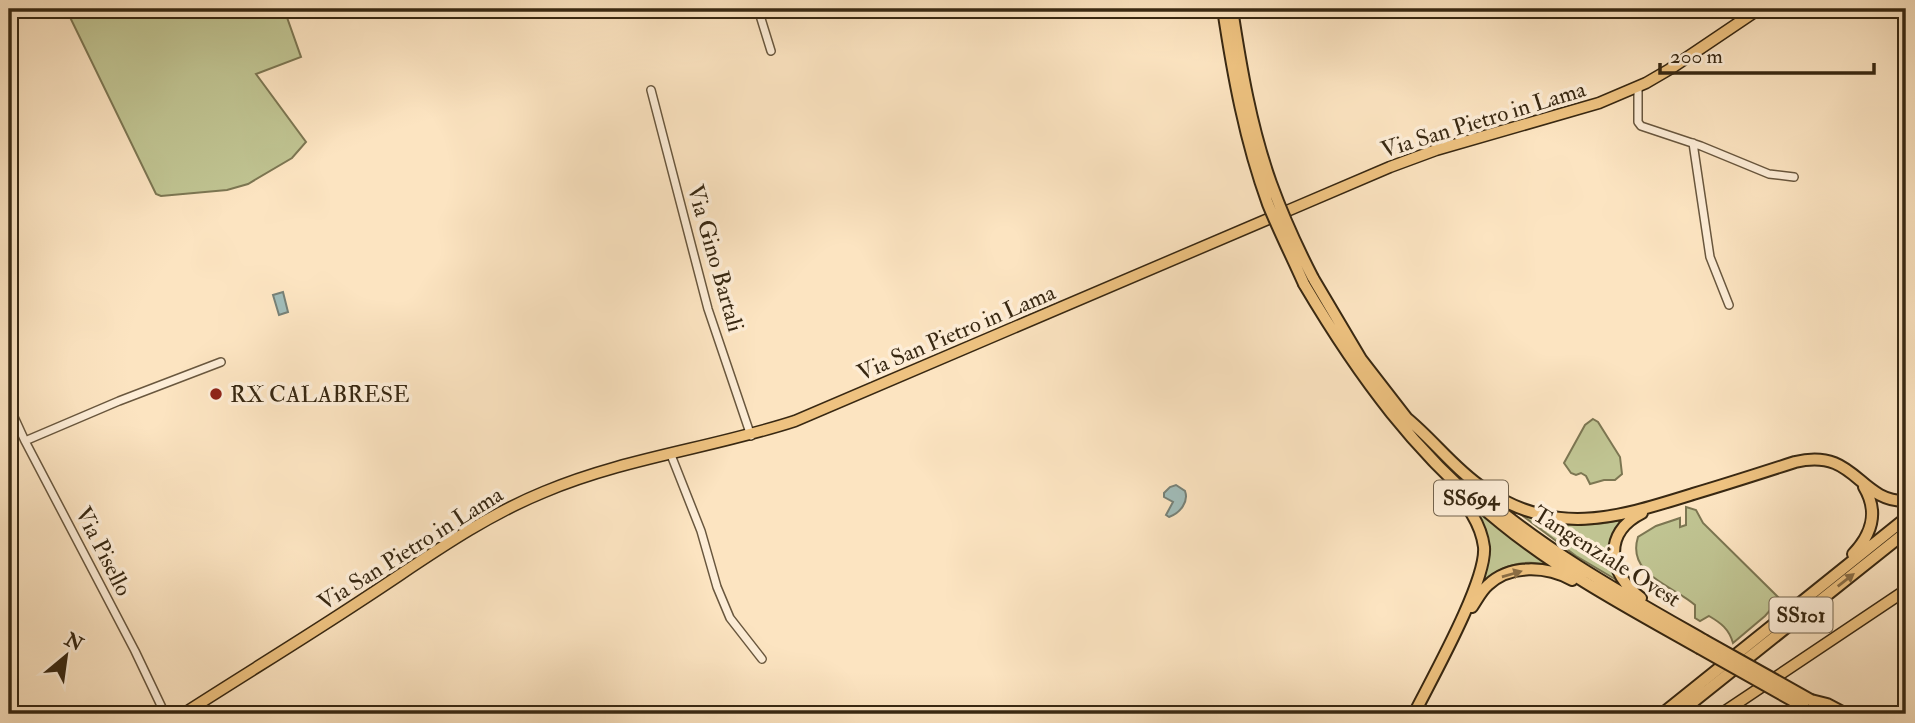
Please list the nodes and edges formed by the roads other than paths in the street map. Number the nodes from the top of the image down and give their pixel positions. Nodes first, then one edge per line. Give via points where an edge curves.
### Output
1 (758, 9) edge
2 (1223, 9) edge
3 (1232, 9) edge
4 (1759, 9) edge
5 (771, 51) dead end
6 (1638, 86) junction
7 (650, 90) dead end
8 (1693, 143) junction
9 (1794, 177) dead end
10 (1308, 281) junction
11 (1729, 305) dead end
12 (221, 362) dead end
13 (9, 406) edge
14 (1404, 416) junction
15 (751, 436) junction
16 (1409, 436) junction
17 (25, 441) junction
18 (671, 455) junction
19 (1859, 479) junction
20 (1906, 501) edge
21 (1659, 505) junction
22 (1906, 518) edge
23 (1906, 532) edge
24 (1906, 590) edge
25 (1792, 610) junction
26 (1648, 619) junction
27 (1451, 639) junction
28 (1702, 644) junction
29 (762, 659) dead end
30 (1807, 704) junction
31 (165, 714) edge
32 (183, 714) edge
33 (1414, 714) edge
34 (1662, 714) edge
35 (1678, 714) edge
36 (1721, 714) edge
37 (1817, 714) edge
38 (1836, 714) edge
39 (1846, 714) edge

1 - 5 street
2 - 10 highway, Tangenziale Ovest / SS694, bridge via 1239,104 1256,168 1274,217
3 - 10 highway, Tangenziale Ovest / SS694, bridge via 1248,99 1270,181
4 - 6 main road, Via San Pietro in Lama
6 - 8 street via 1638,122
6 - 15 main road, Via San Pietro in Lama via 1599,103 1390,167 839,404
7 - 15 street, Via Gino Bartali via 708,309
8 - 9 street via 1769,174
8 - 11 street via 1710,257
10 - 14 highway, Tangenziale Ovest / SS694
10 - 16 highway, Tangenziale Ovest / SS694 via 1354,366
12 - 17 street
13 - 17 street, Via Pisello
14 - 21 highway via 1483,488 1530,512 1586,520
14 - 28 highway, Tangenziale Ovest / SS694 via 1461,478 1525,530
15 - 18 main road, Via San Pietro in Lama
16 - 26 highway, Tangenziale Ovest / SS694 via 1503,525
16 - 27 highway via 1472,514 1483,544 1479,576
17 - 31 street, Via Pisello
18 - 29 street via 730,618
18 - 32 main road, Via San Pietro in Lama via 580,478 483,521
19 - 20 highway via 1884,498
19 - 21 highway via 1835,462 1807,459
19 - 25 highway via 1873,511 1866,538
21 - 28 highway via 1636,516 1620,532 1615,566 1634,592 1694,630
22 - 25 highway, SS101
35 -> 23 highway, SS101
24 - 36 main road
25 - 34 highway, SS101
27 -> 26 highway via 1485,587 1520,570 1559,574
26 - 28 highway, Tangenziale Ovest / SS694
27 - 33 highway
28 - 30 highway, Tangenziale Ovest / SS694, bridge
30 - 37 highway, Tangenziale Ovest / SS694
30 - 38 highway, Tangenziale Ovest / SS694
30 - 39 highway via 1827,704

